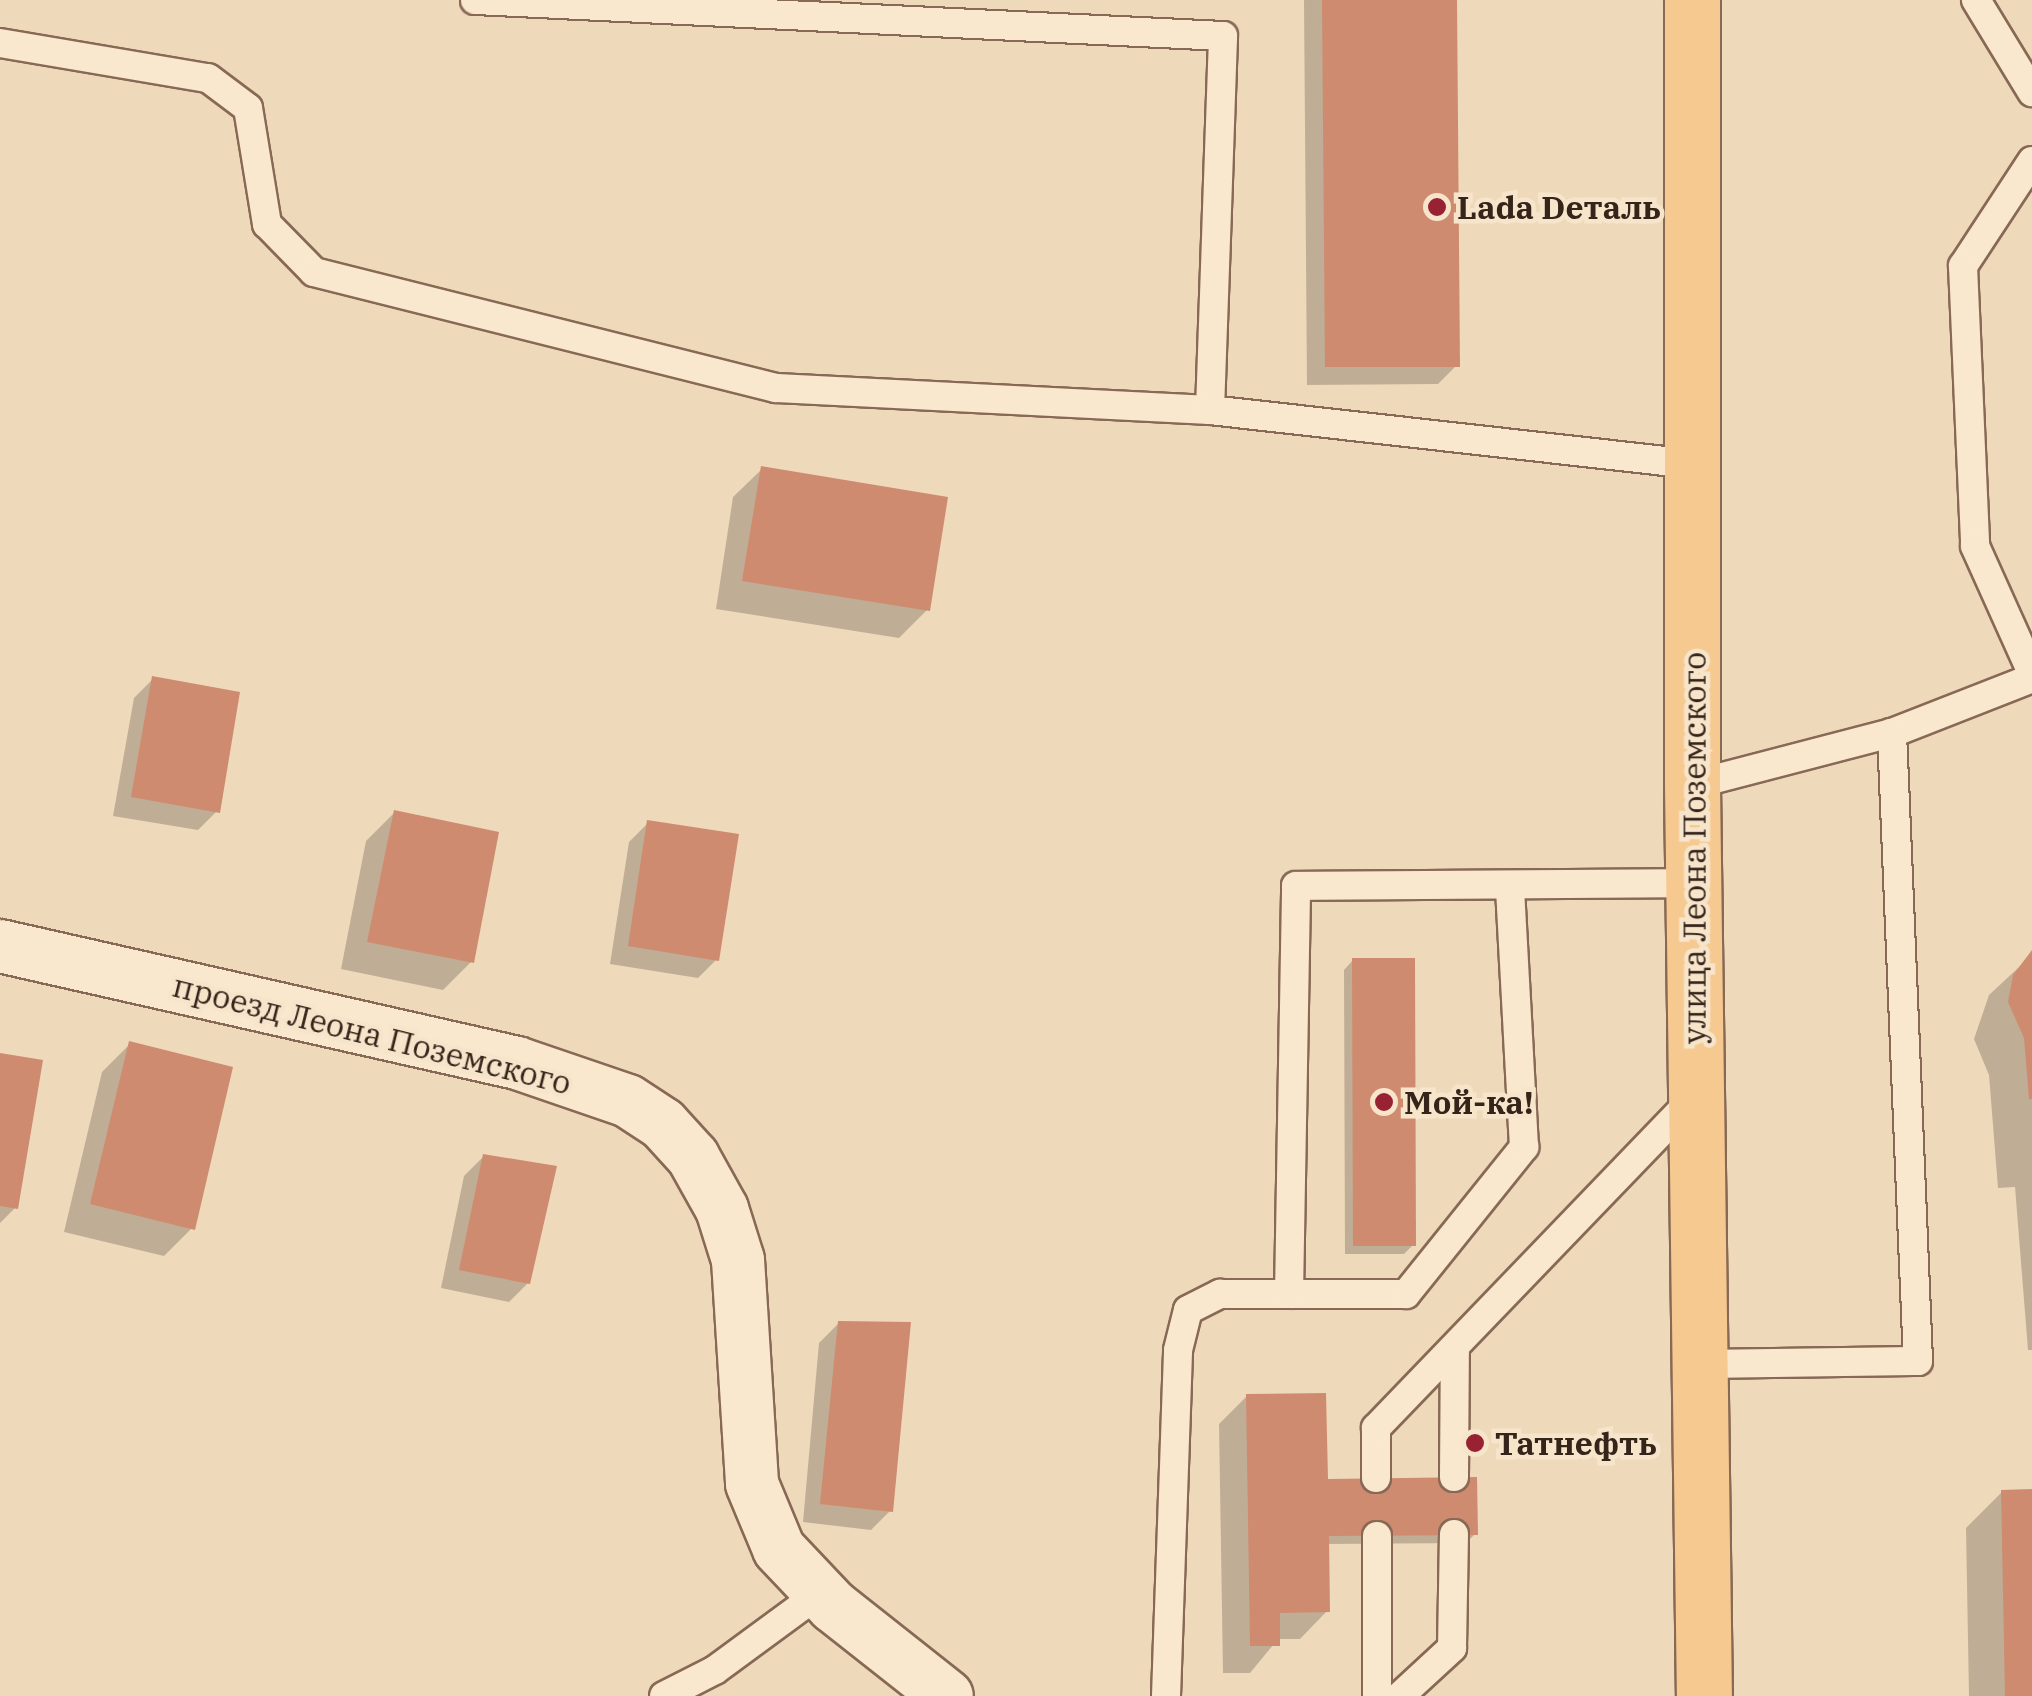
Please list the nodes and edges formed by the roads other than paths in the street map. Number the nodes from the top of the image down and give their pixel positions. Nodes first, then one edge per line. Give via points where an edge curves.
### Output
1 (476, 0) edge
2 (1692, 0) edge
3 (1976, 0) edge
4 (0, 44) edge
5 (2032, 92) edge
6 (2032, 161) edge
7 (1210, 410) junction
8 (1692, 464) junction
9 (2032, 676) edge
10 (1892, 733) junction
11 (1692, 784) junction
12 (1694, 883) junction
13 (1510, 885) junction
14 (0, 946) edge
15 (1696, 1096) junction
16 (1289, 1294) junction
17 (1455, 1348) junction
18 (1699, 1364) junction
19 (1376, 1478) dead end
20 (1454, 1478) dead end
21 (1454, 1534) dead end
22 (1377, 1536) dead end
23 (820, 1593) junction
24 (664, 1696) edge
25 (946, 1696) edge
26 (1166, 1696) edge
27 (1378, 1696) edge
28 (1400, 1696) edge
29 (1704, 1696) edge

1 - 7 lane via 1223,36
2 - 8 main road, улица Леона Поземского
3 - 5 lane
4 - 7 lane via 208,78 248,108 267,224 314,272 776,388
6 - 9 lane via 1963,266 1975,546
7 - 8 lane
8 - 11 main road, улица Леона Поземского
9 - 10 lane
10 - 11 lane
10 - 18 lane via 1918,1361
11 - 12 main road, улица Леона Поземского
12 - 13 lane
12 - 15 main road, улица Леона Поземского
13 - 16 lane via 1524,1146 1406,1294
13 - 16 lane via 1296,886
14 - 23 street, проезд Леона Поземского via 517,1063 628,1101 664,1124 708,1183 738,1260 752,1484 779,1549
15 - 17 lane
15 - 18 main road, улица Леона Поземского
16 - 26 lane via 1220,1294 1188,1310 1178,1350
17 - 19 lane via 1376,1428
17 - 20 lane
18 - 29 main road, улица Леона Поземского
21 - 28 lane via 1452,1648
22 - 27 lane
23 - 24 lane via 715,1670
23 - 25 street, проезд Леона Поземского

